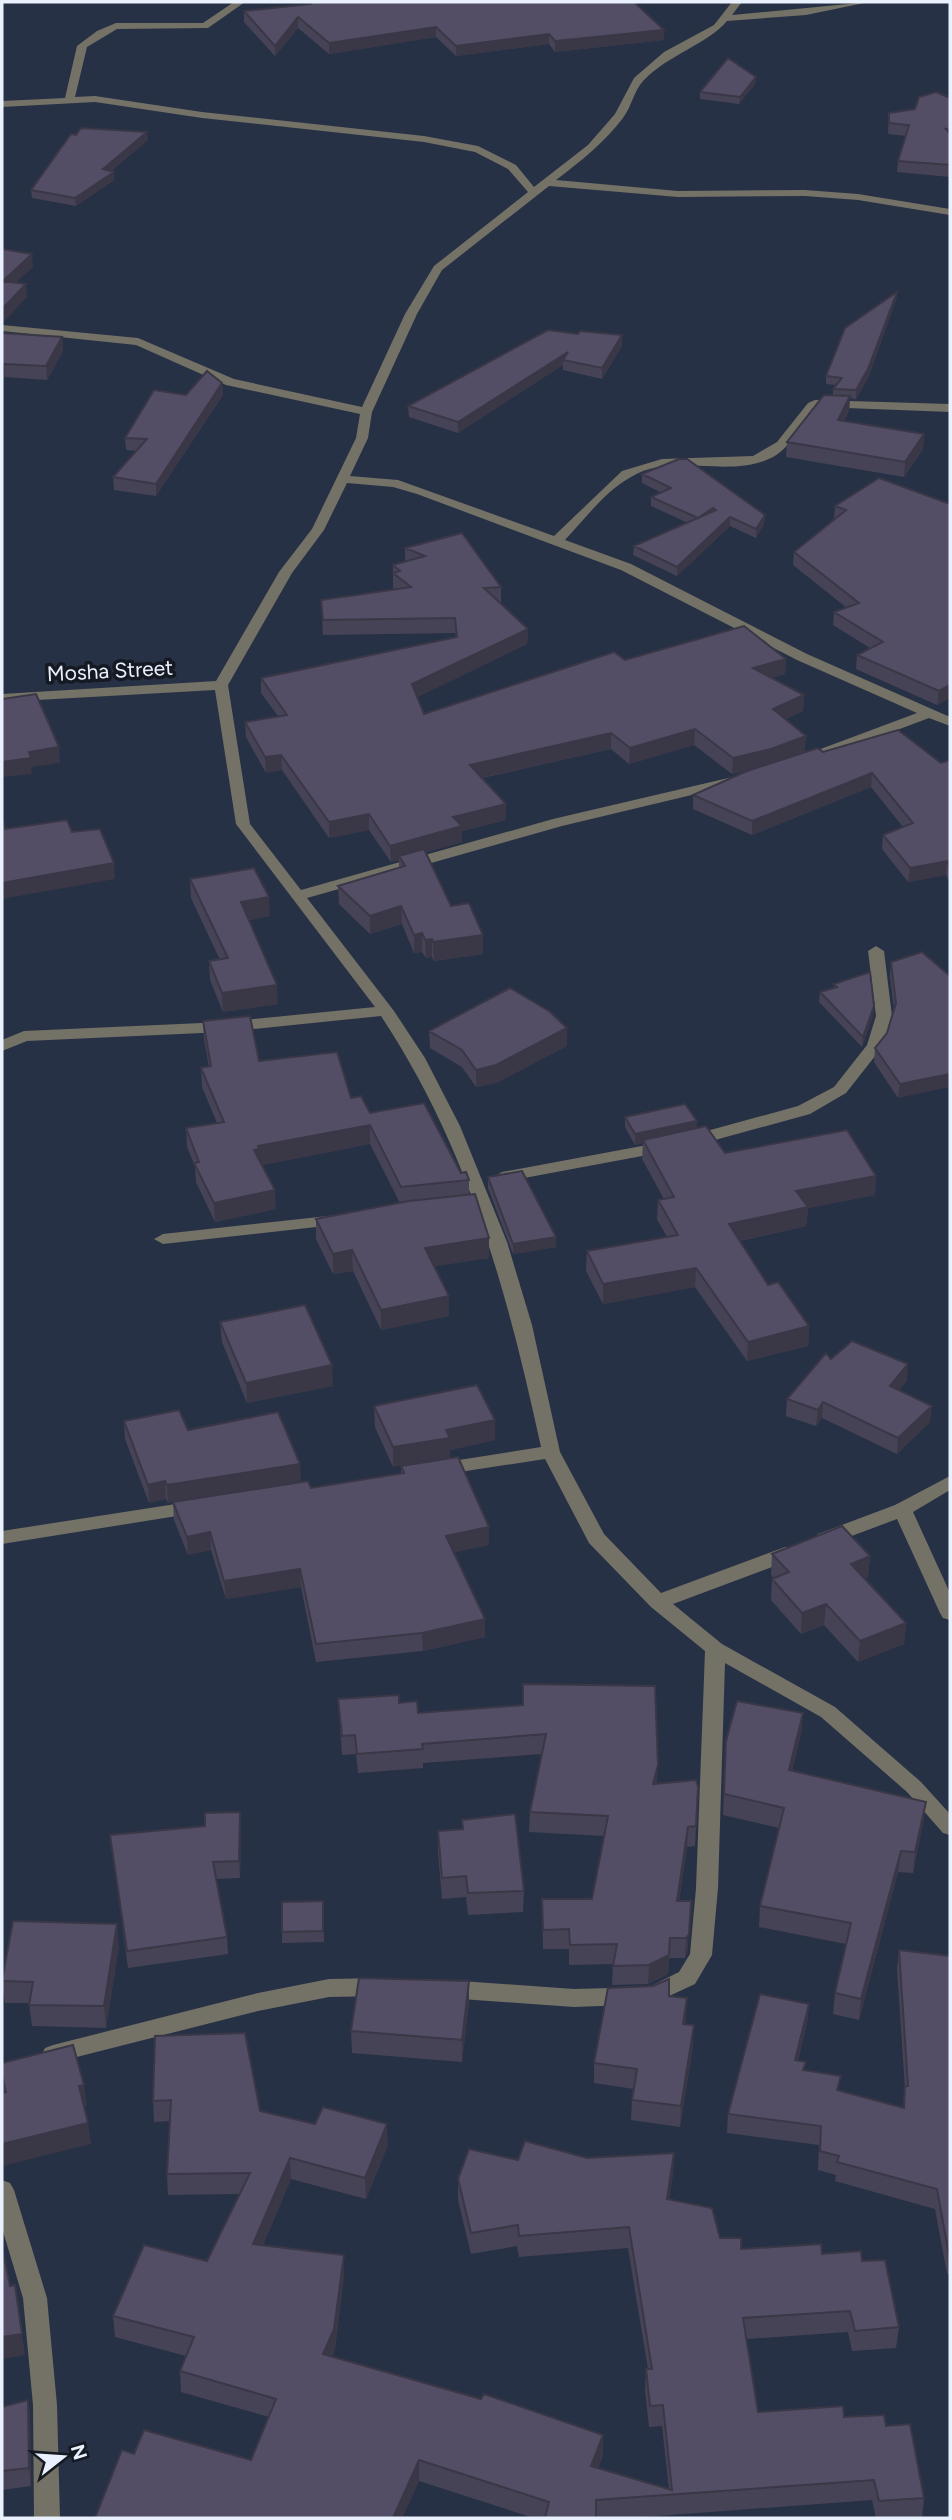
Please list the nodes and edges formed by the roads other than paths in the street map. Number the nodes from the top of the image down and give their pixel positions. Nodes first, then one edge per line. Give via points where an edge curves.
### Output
1 (240, 2) edge
2 (737, 2) edge
3 (864, 2) edge
4 (726, 18) junction
5 (70, 99) junction
6 (2, 104) edge
7 (550, 183) junction
8 (533, 192) junction
9 (950, 212) edge
10 (2, 328) edge
11 (950, 408) edge
12 (366, 412) junction
13 (342, 479) junction
14 (556, 541) junction
15 (220, 685) junction
16 (2, 698) edge
17 (930, 713) junction
18 (950, 722) edge
19 (801, 761) edge
20 (750, 776) edge
21 (297, 896) junction
22 (876, 951) dead end
23 (386, 1011) junction
24 (2, 1046) edge
25 (474, 1182) junction
26 (483, 1205) junction
27 (459, 1208) edge
28 (350, 1219) edge
29 (163, 1239) dead end
30 (551, 1452) junction
31 (415, 1473) edge
32 (950, 1482) edge
33 (212, 1504) edge
34 (902, 1510) junction
35 (2, 1538) edge
36 (658, 1602) junction
37 (950, 1613) edge
38 (715, 1649) junction
39 (950, 1827) edge
40 (402, 1987) edge
41 (428, 1988) edge
42 (27, 2062) edge
43 (2, 2190) edge
44 (47, 2518) edge

1 - 5 street via 205,26 116,26 100,33 82,47
2 - 4 street
3 - 4 street
4 - 7 street via 668,54 638,80 620,115
5 - 6 street
5 - 8 street via 336,127 465,146 512,167
7 - 8 street
7 - 9 street via 678,194 805,193
8 - 12 street via 438,268 411,314
10 - 12 street via 138,342 230,382
11 - 14 street via 819,403 766,456 670,461 626,474
12 - 13 street via 362,438
13 - 14 street via 394,483
13 - 15 street via 318,530 286,572
14 - 17 street via 636,572 803,657
15 - 16 street, Mosha Street
15 - 21 street via 243,824
17 - 18 street
17 - 19 street
20 - 21 street via 558,822
21 - 23 street
22 - 25 street via 884,1016 875,1046 840,1090 804,1110 767,1122 674,1145
23 - 24 street via 224,1027 24,1036
23 - 25 street via 452,1126
25 - 26 street
26 - 27 street
26 - 30 street via 523,1325
28 - 29 street
30 - 31 street
30 - 36 street via 596,1538
32 - 34 street
33 - 35 street
34 - 36 street
34 - 37 street
36 - 38 street
38 - 39 street via 828,1712 914,1787
38 - 41 street via 708,1888 701,1955 687,1978 652,1995 574,1998
40 - 42 street via 329,1988 258,2002
43 - 44 street via 35,2298 46,2405

